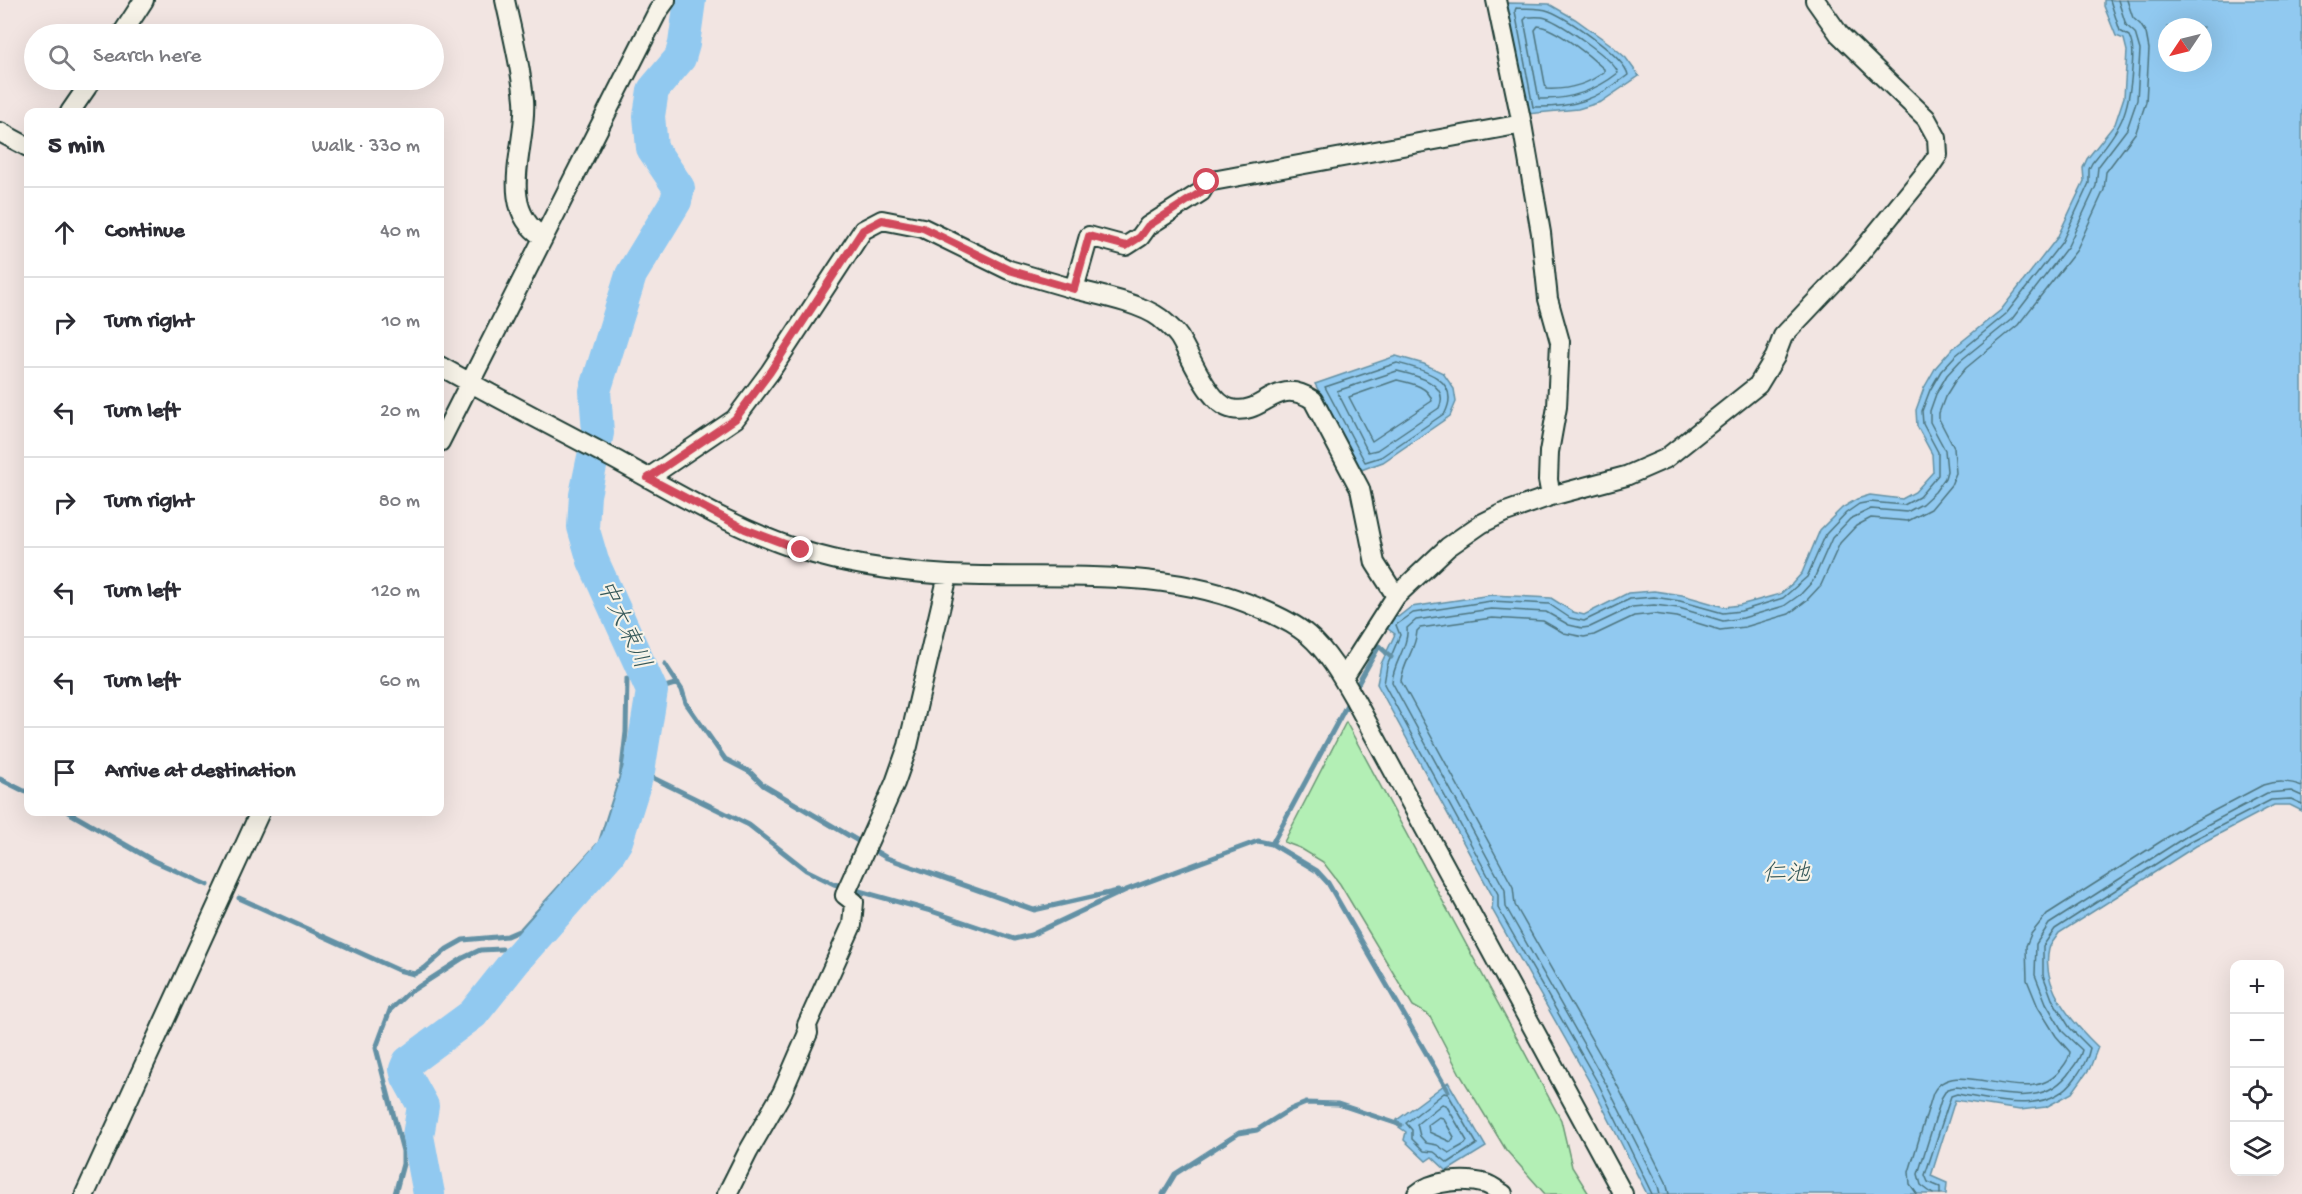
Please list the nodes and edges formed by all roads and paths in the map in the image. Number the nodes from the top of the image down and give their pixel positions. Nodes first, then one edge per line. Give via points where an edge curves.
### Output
1 (144, 0) edge
2 (505, 0) edge
3 (666, 0) edge
4 (1496, 0) edge
5 (1815, 0) edge
6 (128, 24) edge
7 (85, 90) edge
8 (73, 108) edge
9 (1522, 124) junction
10 (0, 132) edge
11 (24, 145) edge
12 (543, 237) junction
13 (1074, 289) junction
14 (444, 368) edge
15 (469, 382) junction
16 (444, 434) edge
17 (648, 478) junction
18 (1551, 496) junction
19 (948, 575) junction
20 (1396, 596) junction
21 (1349, 689) junction
22 (258, 816) edge
23 (85, 1194) edge
24 (727, 1194) edge
25 (1417, 1194) edge
26 (1503, 1194) edge
27 (1623, 1194) edge

1 - 6 street
2 - 12 street via 524,103 517,175 519,206 530,229
3 - 12 street
4 - 9 street
5 - 18 street via 1839,34 1926,118 1937,138 1938,155 1853,262 1783,336 1758,385 1665,459 1626,476
7 - 8 street
9 - 13 street via 1207,182 1201,192 1148,226 1126,246 1089,236
9 - 18 street via 1548,299 1560,342 1557,407 1549,452
10 - 11 street
12 - 15 street
13 - 17 street via 1009,270 923,228 882,220 863,230 735,419
13 - 20 street via 1126,303 1158,317 1178,335 1218,402 1232,410 1251,407 1284,392 1300,391 1313,400 1360,489 1375,564
14 - 15 street
15 - 16 street
15 - 17 street
17 - 19 street via 745,529 801,550 867,566
18 - 20 street via 1481,524 1448,546
19 - 21 street via 1146,579 1195,586 1240,599 1307,634
19 - 24 street via 908,746 845,895 854,902 852,925 807,1025 808,1033 782,1093
20 - 21 street
21 - 27 street
22 - 23 street
25 - 26 street via 1423,1188 1445,1182 1466,1181 1488,1184

